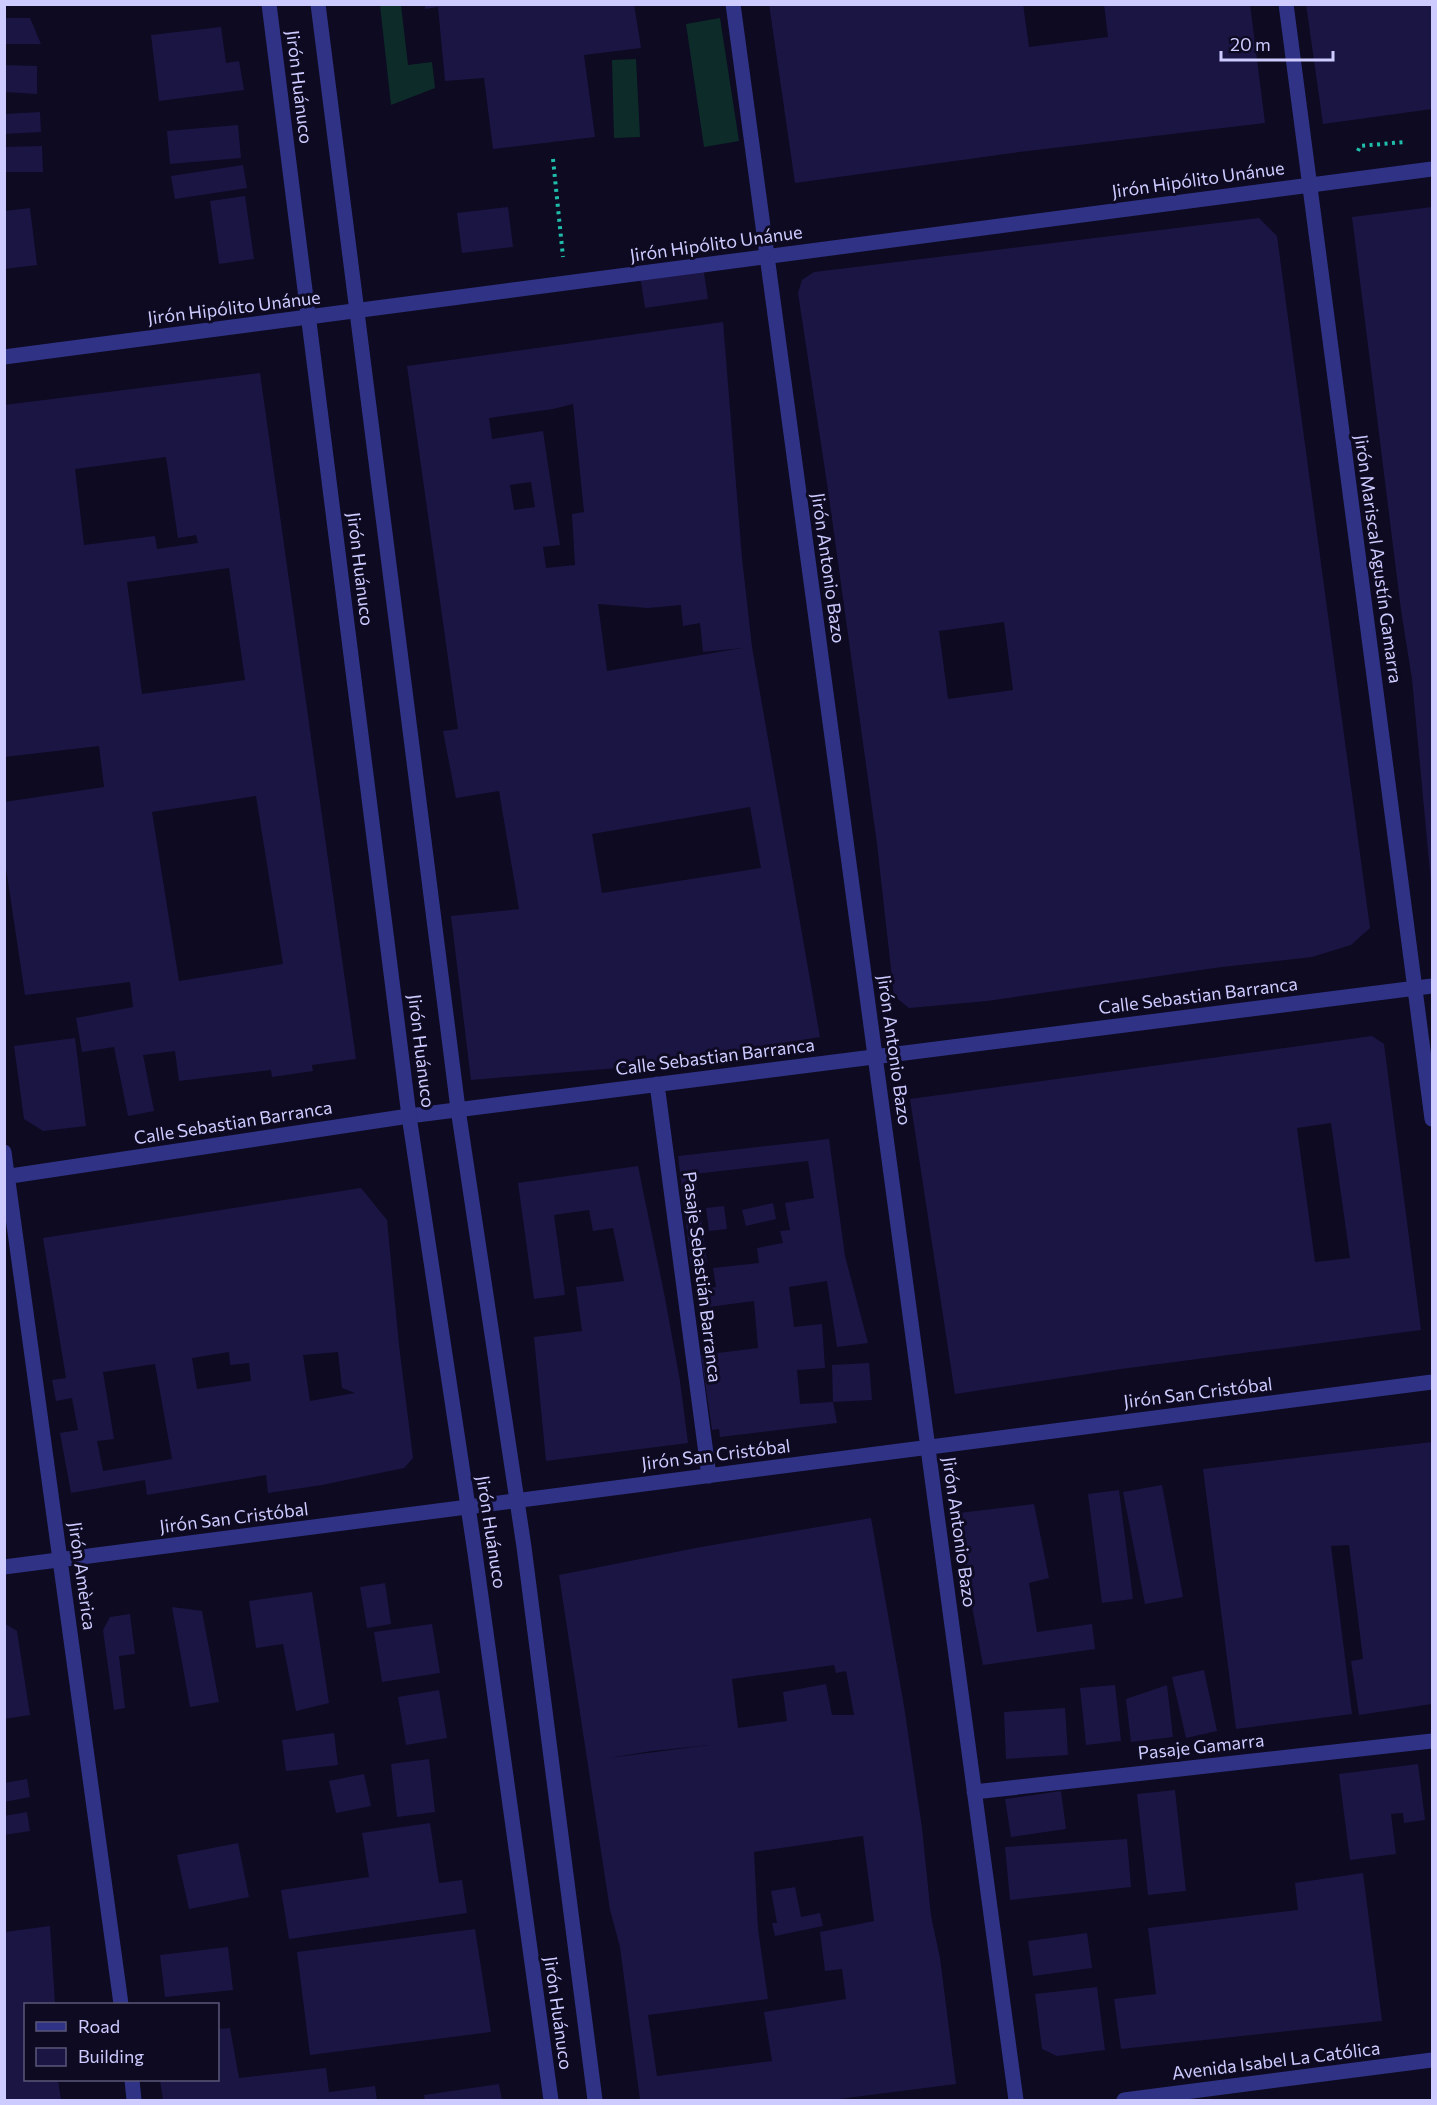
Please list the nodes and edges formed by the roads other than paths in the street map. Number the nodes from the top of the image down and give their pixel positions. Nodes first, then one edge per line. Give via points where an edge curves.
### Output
1 (269, 4) edge
2 (318, 4) edge
3 (733, 4) edge
4 (1286, 4) edge
5 (1432, 169) edge
6 (1309, 185) junction
7 (766, 257) junction
8 (357, 311) junction
9 (309, 317) junction
10 (4, 357) edge
11 (1432, 986) edge
12 (1415, 988) junction
13 (875, 1057) junction
14 (657, 1084) junction
15 (458, 1109) junction
16 (409, 1116) junction
17 (1432, 1119) edge
18 (4, 1152) edge
19 (6, 1176) edge
20 (1432, 1382) edge
21 (928, 1448) junction
22 (709, 1476) junction
23 (517, 1500) junction
24 (468, 1507) junction
25 (60, 1560) junction
26 (4, 1568) edge
27 (1432, 1741) edge
28 (974, 1792) junction
29 (121, 2003) edge
30 (1432, 2060) edge
31 (132, 2081) edge
32 (134, 2100) edge
33 (551, 2100) edge
34 (595, 2100) edge
35 (1016, 2100) edge
36 (1124, 2100) edge

1 - 9 street, Jirón Huánuco
2 - 8 street, Jirón Huánuco
3 - 7 street, Jirón Antonio Bazo
4 - 6 street, Jirón Mariscal Agustín Gamarra
5 - 6 street, Jirón Hipólito Unánue
6 - 7 street, Jirón Hipólito Unánue
6 - 12 street, Jirón Mariscal Agustín Gamarra
7 - 8 street, Jirón Hipólito Unánue
7 - 13 street, Jirón Antonio Bazo
8 - 9 street, Jirón Hipólito Unánue
8 - 15 street, Jirón Huánuco
9 - 10 street, Jirón Hipólito Unánue
9 - 16 street, Jirón Huánuco
11 - 12 street, Calle Sebastian Barranca
12 - 13 street, Calle Sebastian Barranca
12 - 17 street, Jirón Mariscal Agustín Gamarra
13 - 14 street, Calle Sebastian Barranca
13 - 21 street, Jirón Antonio Bazo
14 - 15 street, Calle Sebastian Barranca
14 - 22 street, Pasaje Sebastián Barranca
15 - 16 street, Calle Sebastian Barranca
15 - 23 street, Jirón Huánuco
16 - 19 street, Calle Sebastian Barranca
16 - 24 street, Jirón Huánuco
18 - 19 street, Jirón Amèrica
19 - 25 street, Jirón Amèrica
20 - 21 street, Jirón San Cristóbal
21 - 22 street, Jirón San Cristóbal
21 - 28 street, Jirón Antonio Bazo
22 - 23 street, Jirón San Cristóbal
23 - 24 street, Jirón San Cristóbal
23 - 34 street, Jirón Huánuco
24 - 25 street, Jirón San Cristóbal
24 - 33 street, Jirón Huánuco
25 - 26 street, Jirón San Cristóbal
25 - 29 street, Jirón Amèrica
27 - 28 street, Pasaje Gamarra
28 - 35 street, Jirón Antonio Bazo
30 - 36 street, Avenida Isabel La Católica
31 - 32 street

